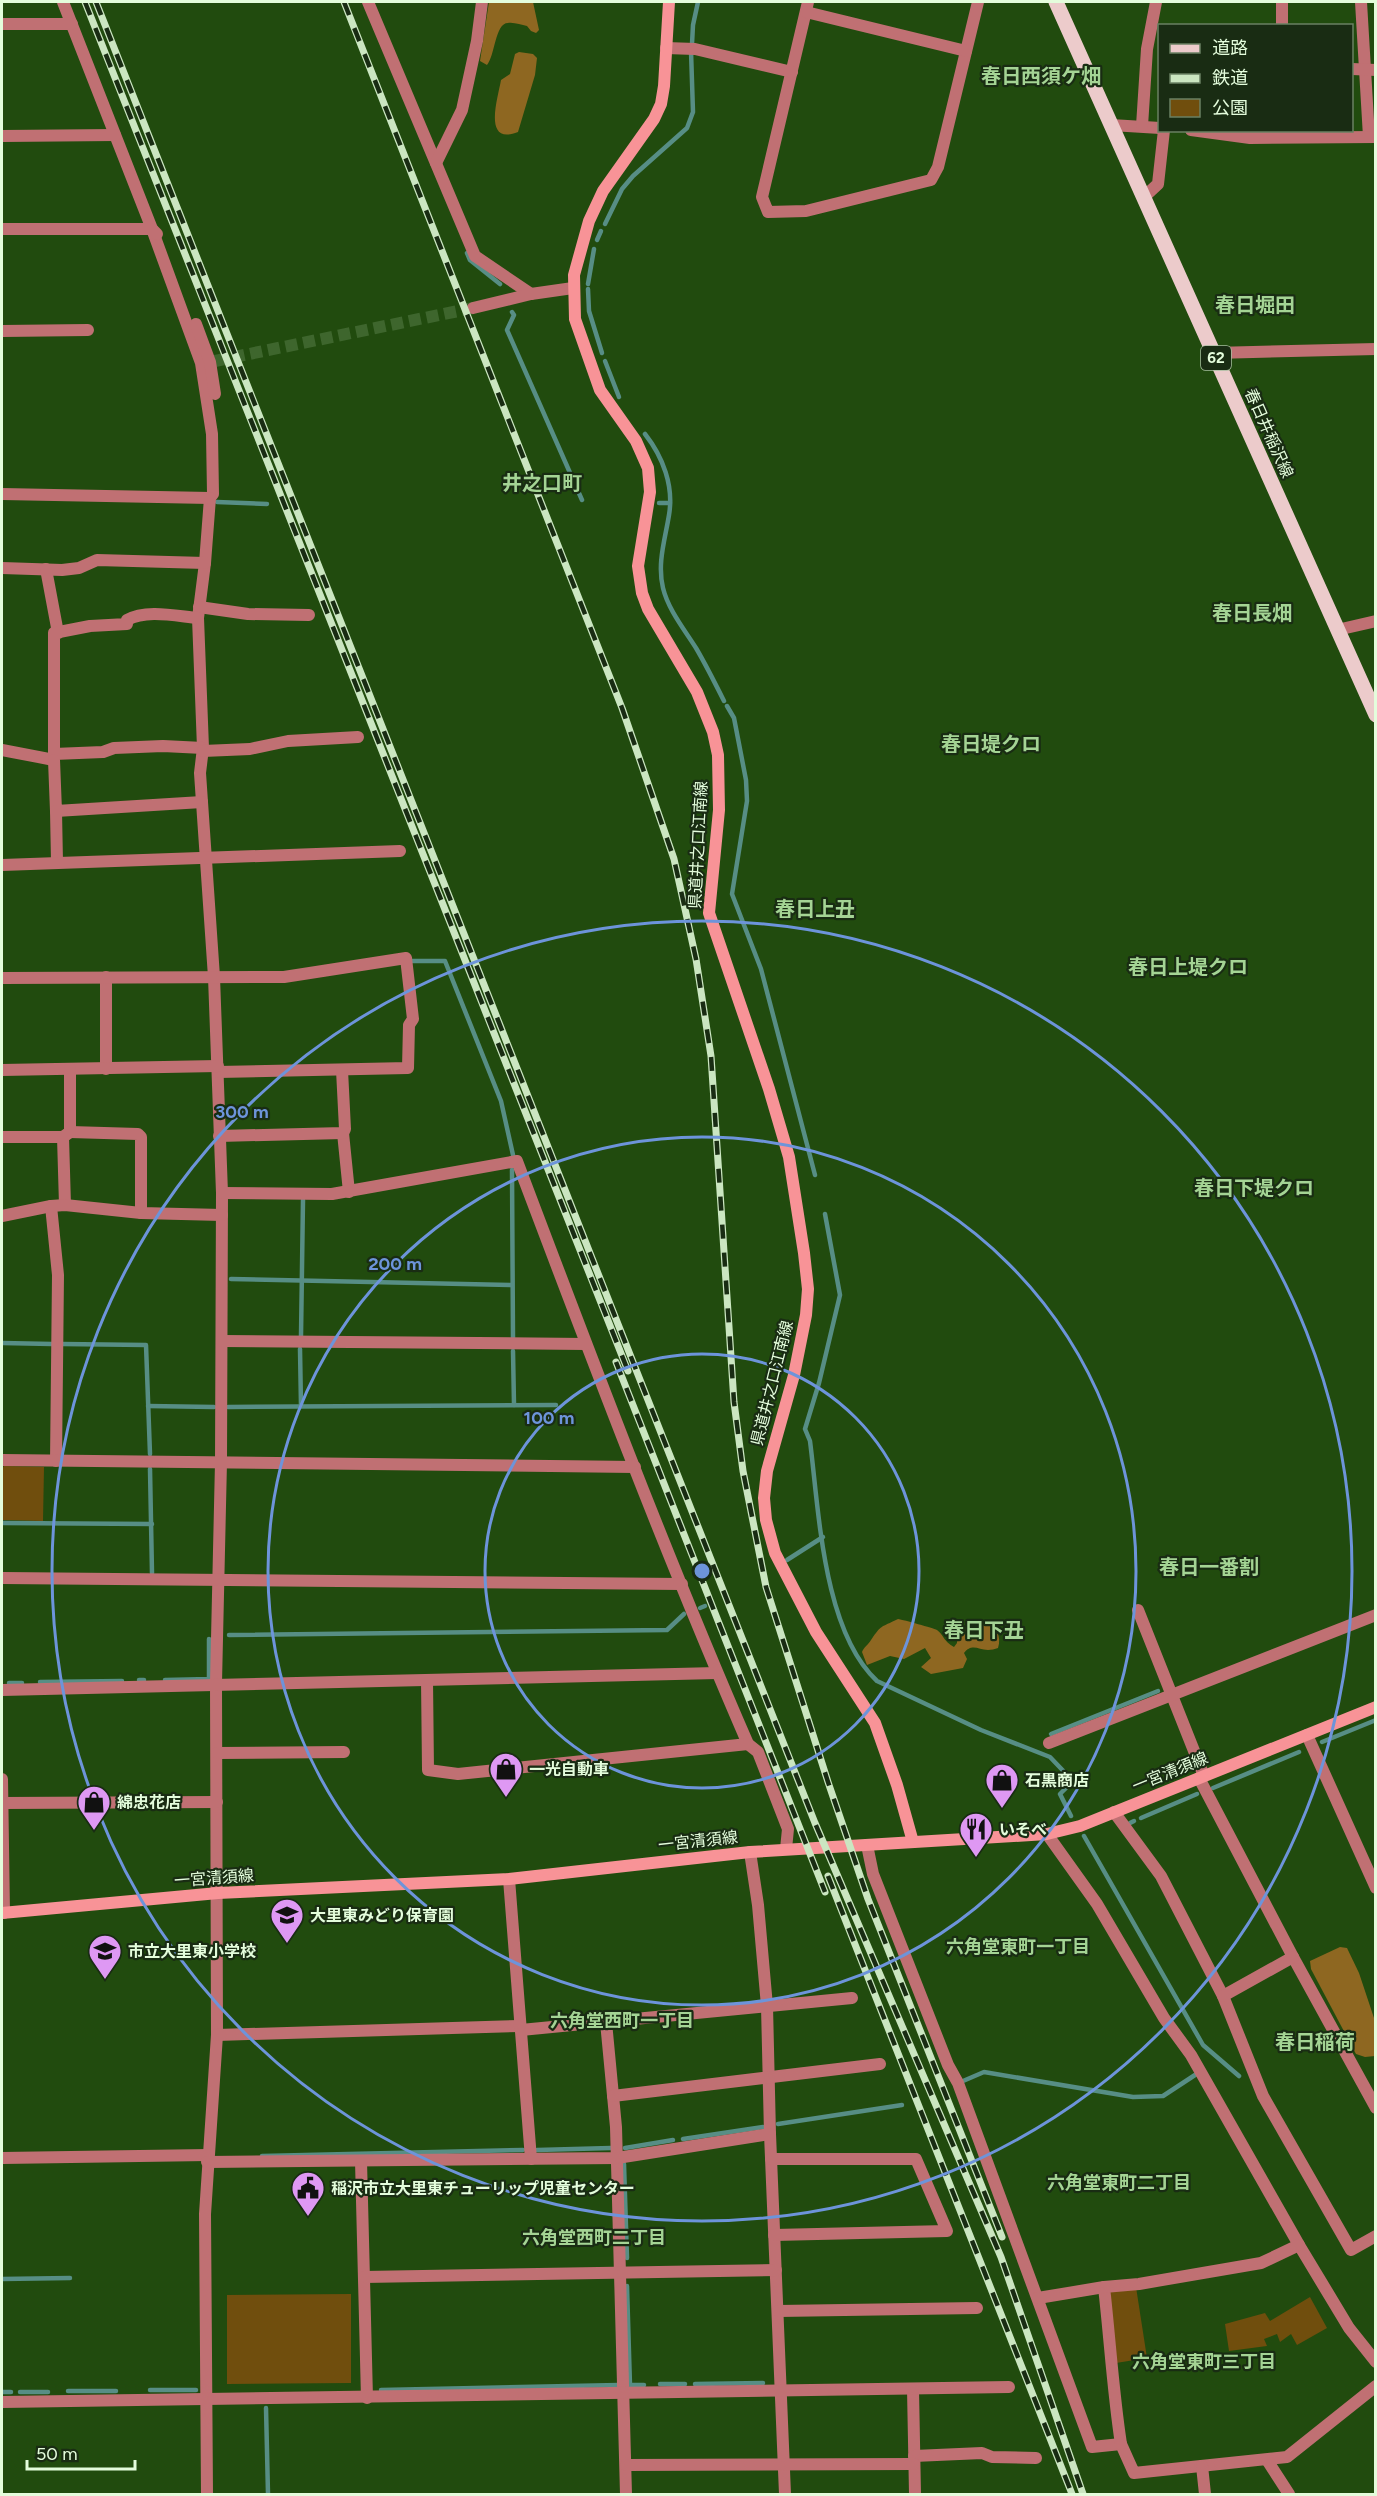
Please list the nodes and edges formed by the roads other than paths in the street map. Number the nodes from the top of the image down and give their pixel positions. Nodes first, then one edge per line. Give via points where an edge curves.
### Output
1 (63, 2) edge
2 (368, 2) edge
3 (482, 2) edge
4 (669, 2) edge
5 (978, 2) edge
6 (1056, 2) edge
7 (1156, 2) edge
8 (1282, 2) edge
9 (1361, 2) edge
10 (807, 7) edge
11 (2, 24) edge
12 (72, 24) junction
13 (1282, 24) edge
14 (666, 48) junction
15 (966, 51) junction
16 (1353, 69) edge
17 (1370, 70) edge
18 (792, 72) junction
19 (1111, 125) junction
20 (1142, 126) junction
21 (1158, 128) edge
22 (1164, 132) edge
23 (1206, 132) edge
24 (1297, 134) edge
25 (115, 135) junction
26 (2, 136) edge
27 (1372, 137) edge
28 (436, 163) junction
29 (1144, 197) junction
30 (2, 229) edge
31 (152, 229) junction
32 (573, 288) junction
33 (531, 294) junction
34 (473, 308) tunnel mouth
35 (88, 330) dead end
36 (2, 331) edge
37 (1376, 349) edge
38 (1214, 352) junction
39 (2, 494) edge
40 (212, 496) junction
41 (206, 562) junction
42 (2, 568) edge
43 (46, 570) junction
44 (198, 613) junction
45 (309, 615) dead end
46 (1376, 621) edge
47 (1337, 630) junction
48 (58, 633) junction
49 (1376, 715) edge
50 (358, 737) dead end
51 (203, 749) junction
52 (2, 750) edge
53 (54, 757) junction
54 (202, 802) junction
55 (56, 812) junction
56 (400, 851) dead end
57 (206, 859) junction
58 (57, 862) junction
59 (2, 865) edge
60 (106, 977) junction
61 (214, 977) junction
62 (2, 978) edge
63 (70, 1069) junction
64 (106, 1069) junction
65 (218, 1069) junction
66 (2, 1070) edge
67 (342, 1070) junction
68 (343, 1133) junction
69 (66, 1134) junction
70 (219, 1136) junction
71 (2, 1137) edge
72 (349, 1192) junction
73 (222, 1193) junction
74 (65, 1205) junction
75 (51, 1206) junction
76 (141, 1213) junction
77 (222, 1215) junction
78 (2, 1216) edge
79 (222, 1341) junction
80 (586, 1344) junction
81 (2, 1460) edge
82 (56, 1461) junction
83 (221, 1462) junction
84 (635, 1467) junction
85 (2, 1578) edge
86 (219, 1580) junction
87 (682, 1584) junction
88 (1138, 1610) dead end
89 (1376, 1615) edge
90 (717, 1673) junction
91 (428, 1680) junction
92 (216, 1683) junction
93 (2, 1690) edge
94 (1171, 1696) junction
95 (1376, 1707) edge
96 (1307, 1734) junction
97 (1049, 1743) dead end
98 (748, 1744) junction
99 (344, 1752) dead end
100 (217, 1753) junction
101 (1202, 1777) junction
102 (2, 1779) edge
103 (217, 1802) junction
104 (2, 1803) edge
105 (1114, 1812) junction
106 (1047, 1834) junction
107 (914, 1842) junction
108 (867, 1845) junction
109 (786, 1850) junction
110 (750, 1852) junction
111 (508, 1879) junction
112 (1376, 1888) edge
113 (218, 1893) junction
114 (3, 1913) edge
115 (1293, 1957) junction
116 (1223, 1996) junction
117 (852, 1998) dead end
118 (767, 2006) junction
119 (606, 2022) junction
120 (520, 2028) junction
121 (216, 2035) junction
122 (880, 2064) dead end
123 (769, 2078) junction
124 (1372, 2091) edge
125 (613, 2096) junction
126 (1376, 2108) edge
127 (770, 2134) junction
128 (2, 2158) edge
129 (531, 2158) junction
130 (617, 2158) junction
131 (207, 2159) junction
132 (771, 2159) junction
133 (361, 2161) junction
134 (774, 2235) junction
135 (1376, 2236) edge
136 (1299, 2245) junction
137 (776, 2270) junction
138 (621, 2272) junction
139 (364, 2277) junction
140 (1104, 2288) junction
141 (1038, 2298) junction
142 (977, 2308) dead end
143 (778, 2312) junction
144 (1376, 2362) edge
145 (1376, 2386) edge
146 (1009, 2387) dead end
147 (913, 2389) junction
148 (782, 2391) junction
149 (625, 2394) junction
150 (367, 2398) junction
151 (205, 2400) junction
152 (2, 2402) edge
153 (1121, 2444) junction
154 (1036, 2458) dead end
155 (914, 2460) junction
156 (1267, 2460) junction
157 (626, 2465) junction
158 (784, 2465) junction
159 (1202, 2466) junction
160 (207, 2494) edge
161 (626, 2494) edge
162 (785, 2494) edge
163 (915, 2494) edge
164 (1204, 2494) edge
165 (1289, 2494) edge

1 - 12 street
2 - 28 street
3 - 28 street via 462,110
4 - 14 main road, 県道井之口江南線
5 - 15 street
6 - 19 main road, 春日井稲沢線 / 62
7 - 20 street via 1147,49
8 - 13 street
9 - 17 street
10 - 15 street
10 - 18 street
11 - 12 street
12 - 25 street
14 - 18 street via 695,49
14 - 32 main road, 県道井之口江南線 via 661,104 597,201 582,243
15 - 18 street via 938,167 931,180 806,211 768,212 762,197
16 - 17 street
17 - 27 street
19 - 20 street
19 - 29 main road, 春日井稲沢線 / 62
20 - 21 street
22 - 29 street via 1158,184
23 - 24 street via 1250,138
24 - 27 street
25 - 26 street
25 - 31 street
28 - 33 street via 475,256
29 - 38 main road, 春日井稲沢線 / 62
30 - 31 street
31 - 40 street via 201,363 212,434
31 - 40 street via 164,242 213,361 220,433 219,484
32 - 33 street
32 - 107 main road, 県道井之口江南線 via 575,319 600,390 636,441 648,468 650,492 638,566 642,592 697,692 713,732 718,810 709,913 789,1157 804,1253 807,1306 794,1375 767,1471 766,1520 775,1553 816,1632 875,1723
33 - 34 street
35 - 36 street
37 - 38 street
38 - 47 main road, 春日井稲沢線 / 62
39 - 40 street
40 - 41 street
41 - 43 street via 97,560 79,568
41 - 44 street
42 - 43 street
43 - 48 street
44 - 45 street
44 - 48 street via 144,614 132,617 127,624
44 - 51 street
46 - 47 street
47 - 49 main road, 春日井稲沢線 / 62
48 - 53 street via 54,633
50 - 51 street via 288,741 250,749
51 - 53 street via 153,746
51 - 54 street
52 - 53 street
53 - 55 street
54 - 55 street
54 - 57 street
55 - 58 street
56 - 57 street
57 - 58 street
57 - 61 street
58 - 59 street
60 - 61 street
60 - 62 street
60 - 64 street
61 - 65 street
61 - 67 street via 284,977 406,958 413,1018 409,1024 408,1068
63 - 64 street
63 - 66 street
63 - 69 street
64 - 65 street
65 - 67 street
65 - 70 street
67 - 68 street
68 - 70 street
68 - 72 street
69 - 71 street
69 - 74 street
69 - 76 street via 141,1137
70 - 73 street
72 - 73 street
72 - 80 street via 517,1161
73 - 77 street
74 - 75 street
74 - 76 street
75 - 78 street
75 - 82 street via 58,1275
76 - 77 street
77 - 79 street
79 - 80 street
79 - 83 street
80 - 84 street
81 - 82 street
82 - 83 street
83 - 84 street
83 - 86 street
84 - 87 street
85 - 86 street
86 - 87 street
86 - 92 street
87 - 90 street
88 - 94 street
89 - 94 street
90 - 91 street
90 - 98 street
91 - 92 street
91 - 98 street via 428,1770 458,1774
92 - 93 street
92 - 100 street
94 - 97 street
94 - 101 street
95 - 96 main road, 一宮清須線
96 - 101 main road, 一宮清須線
96 - 112 street
98 - 109 street via 758,1752 788,1829
99 - 100 street
100 - 103 street
101 - 105 main road, 一宮清須線
101 - 115 street
102 - 104 street
103 - 104 street
103 - 113 street
104 - 114 street
105 - 106 main road, 一宮清須線
105 - 116 street via 1161,1876
106 - 107 main road, 一宮清須線
106 - 136 street via 1191,2055
107 - 108 main road, 一宮清須線
108 - 109 main road, 一宮清須線
108 - 141 street via 877,1884 958,2084
109 - 110 main road, 一宮清須線
110 - 111 main road, 一宮清須線
110 - 118 street
111 - 113 main road, 一宮清須線
111 - 120 street
113 - 114 main road, 一宮清須線
113 - 121 street
115 - 116 street
115 - 124 street
116 - 135 street via 1263,2096 1351,2250
117 - 118 street
118 - 119 street
118 - 123 street
119 - 120 street
119 - 125 street
120 - 121 street
120 - 129 street
121 - 131 street
122 - 123 street
123 - 125 street
123 - 127 street
124 - 126 street
125 - 130 street
127 - 130 street
127 - 132 street
128 - 131 street
129 - 130 street
129 - 133 street
130 - 138 street
131 - 133 street
131 - 151 street
132 - 134 street
132 - 134 street via 916,2158 947,2231
133 - 139 street
134 - 137 street
136 - 140 street via 1261,2263
136 - 144 street via 1349,2328
137 - 138 street
137 - 143 street
138 - 139 street
138 - 149 street
139 - 150 street
140 - 141 street
140 - 153 street
141 - 153 street via 1092,2447
142 - 143 street
143 - 148 street
145 - 156 street via 1287,2457
146 - 147 street
147 - 148 street
147 - 155 street
148 - 149 street
148 - 158 street
149 - 150 street
149 - 157 street
150 - 151 street
151 - 152 street
151 - 160 street
153 - 159 street via 1134,2473
154 - 155 street via 992,2457 982,2453
155 - 158 street
155 - 163 street
156 - 159 street
156 - 165 street
157 - 158 street
157 - 161 street
158 - 162 street
159 - 164 street

